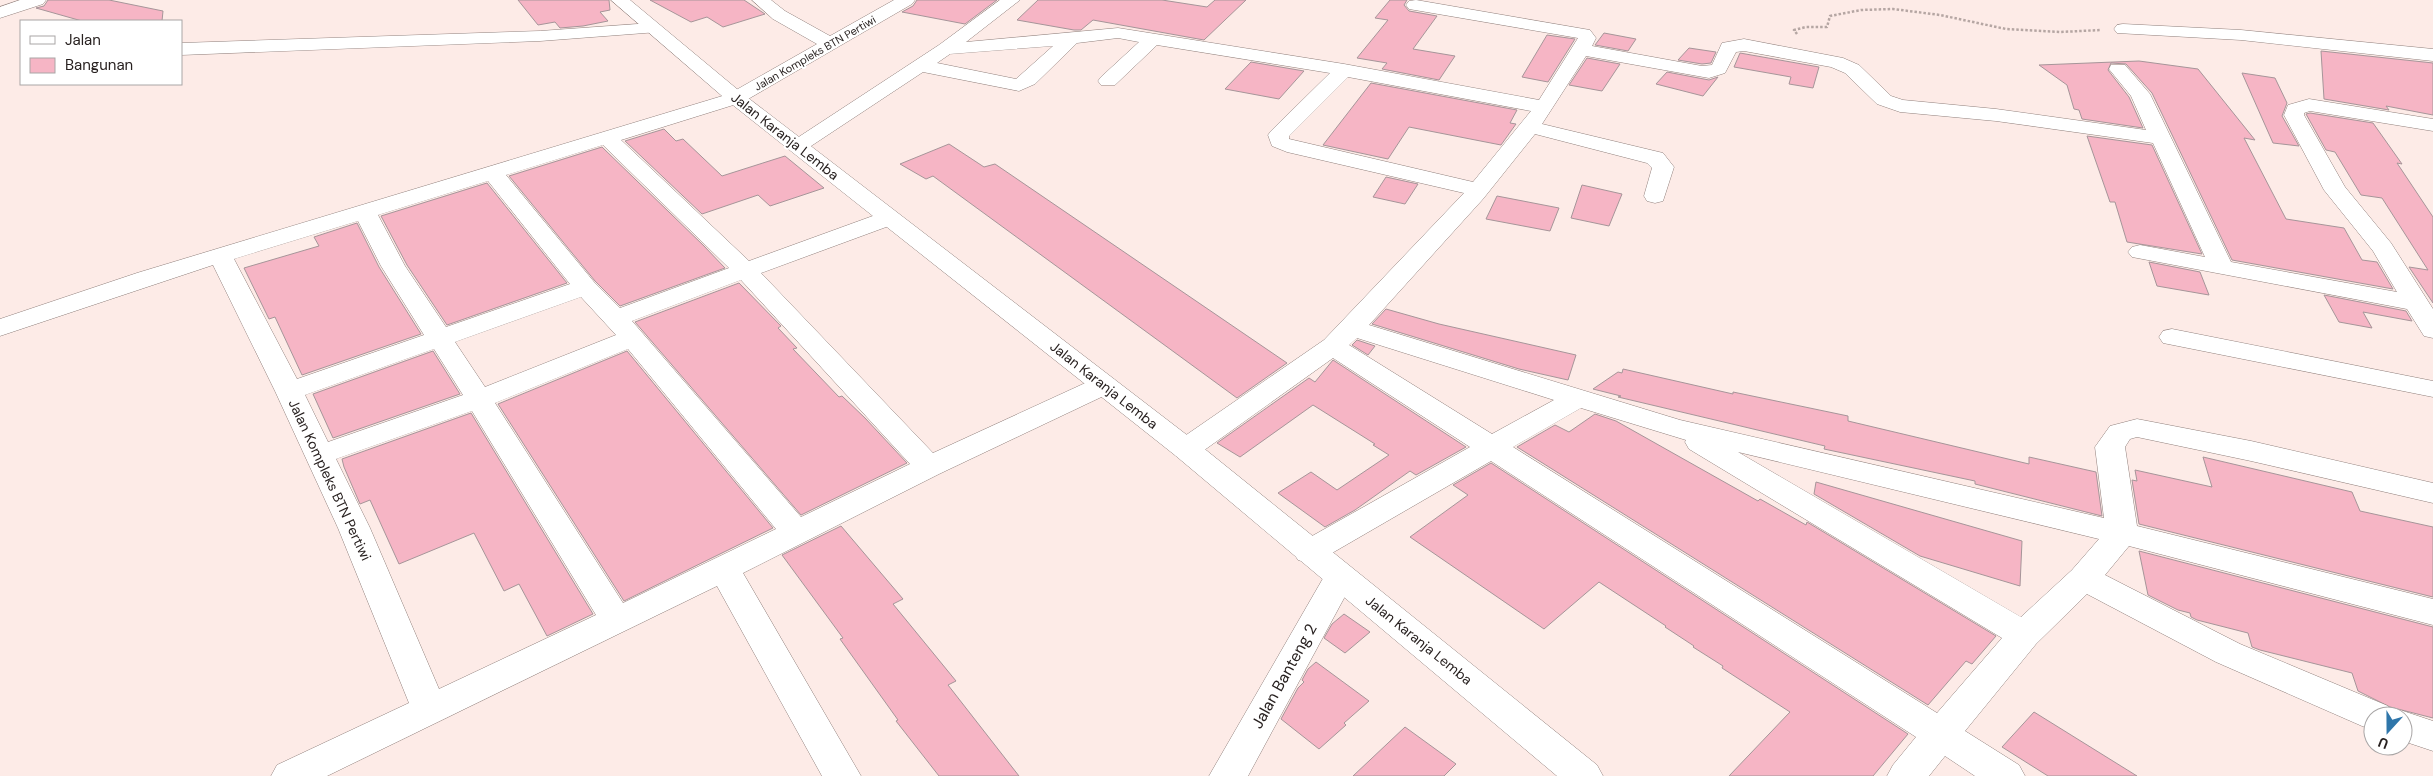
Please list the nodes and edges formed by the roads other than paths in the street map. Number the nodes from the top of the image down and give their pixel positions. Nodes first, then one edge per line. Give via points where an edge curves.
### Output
1 (37, 0) edge
2 (620, 0) edge
3 (761, 0) edge
4 (906, 0) edge
5 (1011, 0) edge
6 (1415, 5) dead end
7 (0, 13) edge
8 (0, 18) edge
9 (20, 22) edge
10 (652, 28) junction
11 (2122, 28) road end
12 (1074, 36) junction
13 (1154, 38) junction
14 (831, 44) junction
15 (182, 49) edge
16 (946, 49) junction
17 (1581, 49) junction
18 (2433, 55) edge
19 (920, 66) junction
20 (2118, 69) dead end
21 (1344, 70) junction
22 (1108, 81) dead end
23 (736, 98) junction
24 (1544, 107) junction
25 (2433, 125) edge
26 (1531, 127) junction
27 (607, 138) junction
28 (2162, 138) junction
29 (798, 146) junction
30 (492, 172) junction
31 (1478, 190) junction
32 (1655, 196) dead end
33 (365, 212) junction
34 (889, 218) junction
35 (2140, 252) dead end
36 (221, 256) junction
37 (2222, 268) junction
38 (745, 270) junction
39 (585, 287) junction
40 (2416, 303) junction
41 (0, 328) edge
42 (624, 328) junction
43 (2433, 330) edge
44 (1343, 337) junction
45 (2172, 337) dead end
46 (441, 338) junction
47 (1104, 385) junction
48 (2433, 390) edge
49 (289, 391) junction
50 (479, 399) junction
51 (1576, 399) junction
52 (1675, 428) junction
53 (1492, 448) junction
54 (1186, 449) junction
55 (319, 455) junction
56 (929, 466) junction
57 (2433, 493) edge
58 (796, 532) junction
59 (2122, 533) junction
60 (1309, 552) junction
61 (724, 568) junction
62 (1340, 576) junction
63 (2084, 578) junction
64 (2433, 612) edge
65 (616, 619) junction
66 (2024, 635) junction
67 (430, 709) junction
68 (2363, 711) edge
69 (2413, 729) edge
70 (1942, 735) junction
71 (2433, 736) edge
72 (290, 776) edge
73 (842, 776) edge
74 (1228, 776) edge
75 (1584, 776) edge
76 (1906, 776) edge
77 (2006, 776) edge

1 - 7 street
2 - 10 street, Jalan Karanja Lemba
3 - 14 street via 779,15
4 - 14 street, Jalan Kompleks BTN Pertiwi
5 - 16 street
6 - 17 street via 1584,34 1587,38
8 - 9 street
10 - 15 street via 501,38
10 - 23 street, Jalan Karanja Lemba
11 - 18 street via 2241,35
12 - 13 street via 1118,33
12 - 16 street via 1001,46
12 - 19 street via 1019,85
13 - 21 street
13 - 22 street
14 - 23 street, Jalan Kompleks BTN Pertiwi
16 - 19 street
17 - 24 street
17 - 28 street via 1708,72 1720,68 1727,49 1733,45 1799,54 1852,69 1884,100 1900,106 1996,115
19 - 29 street
20 - 28 street via 2140,94
21 - 24 street
21 - 31 street via 1278,135 1279,142
23 - 27 street, Jalan Kompleks BTN Pertiwi
23 - 29 street, Jalan Karanja Lemba
24 - 26 street
25 - 40 street via 2309,106 2298,106 2294,115 2335,190 2383,248
26 - 31 street
26 - 32 street via 1655,158 1663,167
27 - 30 street, Jalan Kompleks BTN Pertiwi
27 - 38 street
28 - 37 street
29 - 34 street, Jalan Karanja Lemba
30 - 33 street, Jalan Kompleks BTN Pertiwi
30 - 39 street
31 - 44 street
33 - 36 street, Jalan Kompleks BTN Pertiwi
33 - 46 street via 393,266
34 - 38 street
34 - 47 street, Jalan Karanja Lemba
35 - 37 street
36 - 41 street, Jalan Kompleks BTN Pertiwi
36 - 49 street, Jalan Kompleks BTN Pertiwi
37 - 40 street
38 - 42 street
38 - 56 street
39 - 42 street
39 - 46 street
40 - 43 street
42 - 50 street
42 - 58 street
44 - 51 street
44 - 53 street
44 - 54 street
45 - 48 street
46 - 49 street
46 - 50 street
47 - 54 street, Jalan Karanja Lemba
47 - 56 street
49 - 55 street, Jalan Kompleks BTN Pertiwi
50 - 55 street
50 - 65 street
51 - 52 street
51 - 53 street
52 - 59 street
52 - 66 street
53 - 60 street
53 - 70 street
54 - 60 street, Jalan Karanja Lemba
55 - 67 street, Jalan Kompleks BTN Pertiwi via 354,528
56 - 58 street
57 - 59 street via 2251,451 2123,428 2114,436 2110,447
58 - 61 street
59 - 63 street
59 - 64 street
60 - 62 street, Jalan Karanja Lemba
61 - 65 street
61 - 73 street
62 - 74 street, Jalan Banteng 2
62 - 75 street, Jalan Karanja Lemba
63 - 66 street
63 - 68 street via 2228,653
65 - 67 street
66 - 70 street
67 - 72 street
69 - 71 street
70 - 76 street
70 - 77 street

